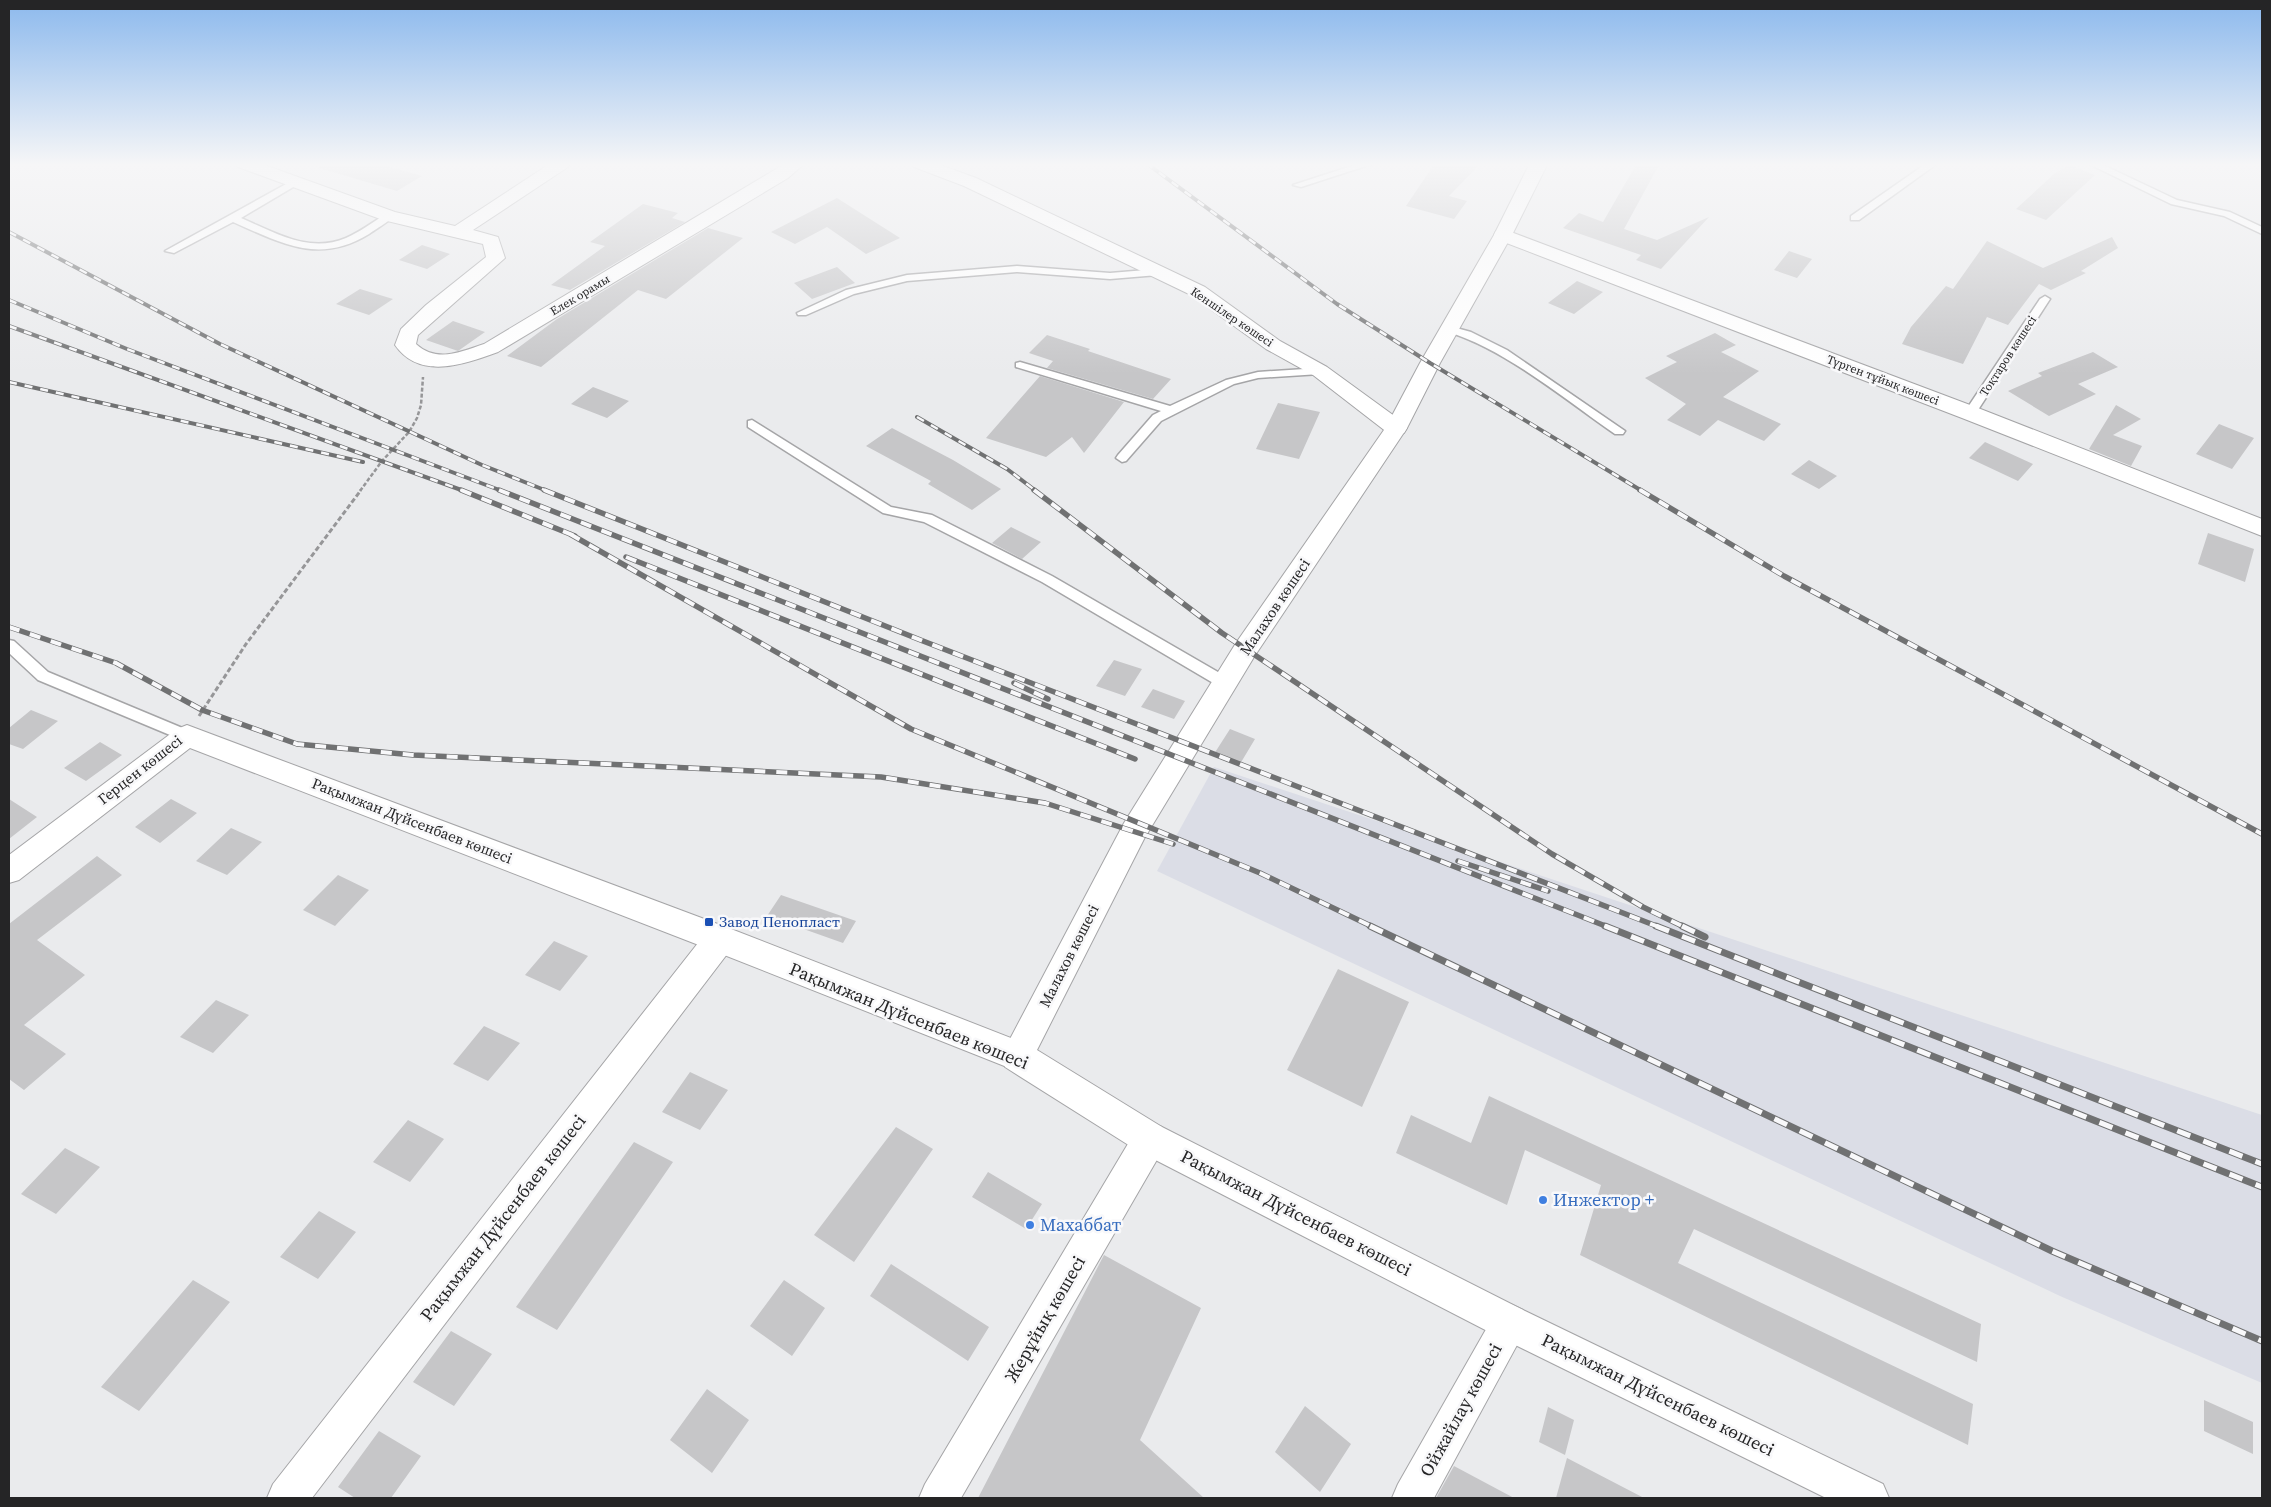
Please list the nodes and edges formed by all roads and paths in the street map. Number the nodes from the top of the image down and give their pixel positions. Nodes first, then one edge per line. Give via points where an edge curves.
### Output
1 (204, 233) edge
2 (269, 233) edge
3 (359, 233) edge
4 (463, 233) edge
5 (683, 233) edge
6 (1077, 233) edge
7 (1503, 235) joint
8 (170, 251) dead end
9 (1158, 272) junction
10 (2045, 299) dead end
11 (802, 313) dead end
12 (1448, 329) junction
13 (426, 360) junction
14 (1020, 365) dead end
15 (1320, 371) junction
16 (1171, 410) junction
17 (1970, 413) junction
18 (752, 424) dead end
19 (1396, 428) junction
20 (1619, 431) dead end
21 (1122, 458) dead end
22 (2262, 528) edge
23 (9, 645) edge
24 (1225, 684) junction
25 (187, 736) junction
26 (9, 870) edge
27 (720, 938) junction
28 (1017, 1056) junction
29 (1150, 1139) junction
30 (1510, 1323) junction
31 (287, 1498) edge
32 (939, 1498) edge
33 (1412, 1498) edge
34 (1869, 1498) edge

1 - 8 lane
2 - 3 lane via 299,246 316,249 343,243
4 - 13 street via 491,241 496,258 408,333 405,345 414,355
5 - 13 street, Елек орамы via 491,348 455,360
6 - 9 street, Кеншілер көшесі
7 - 12 street, Малахов көшесі
7 - 17 street, Түрген тұйық көшесі
9 - 11 lane via 1110,276 1017,269 907,278 850,292
9 - 15 street, Кеншілер көшесі via 1198,291 1273,345
10 - 17 lane, Тоқтаров көшесі
12 - 19 street, Малахов көшесі
12 - 20 lane via 1467,334 1503,352
13 - 25 path via 417,418 246,644
14 - 16 lane
15 - 16 lane via 1258,375 1230,382
15 - 19 street, Кеншілер көшесі
16 - 21 lane via 1157,418
17 - 22 street, Түрген тұйық көшесі
18 - 24 lane via 887,510 927,518 1047,579
19 - 24 street, Малахов көшесі
23 - 25 lane, Герцен көшесі via 43,676
24 - 28 street, Малахов көшесі via 1134,831
25 - 26 street, Герцен көшесі
25 - 27 street, Рақымжан Дүйсенбаев көшесі
27 - 28 street, Рақымжан Дүйсенбаев көшесі
27 - 31 street, Рақымжан Дүйсенбаев көшесі
28 - 29 street, Рақымжан Дүйсенбаев көшесі
29 - 30 street, Рақымжан Дүйсенбаев көшесі
29 - 32 street, Жерұйық көшесі
30 - 33 street, Ойжайлау көшесі
30 - 34 street, Рақымжан Дүйсенбаев көшесі

